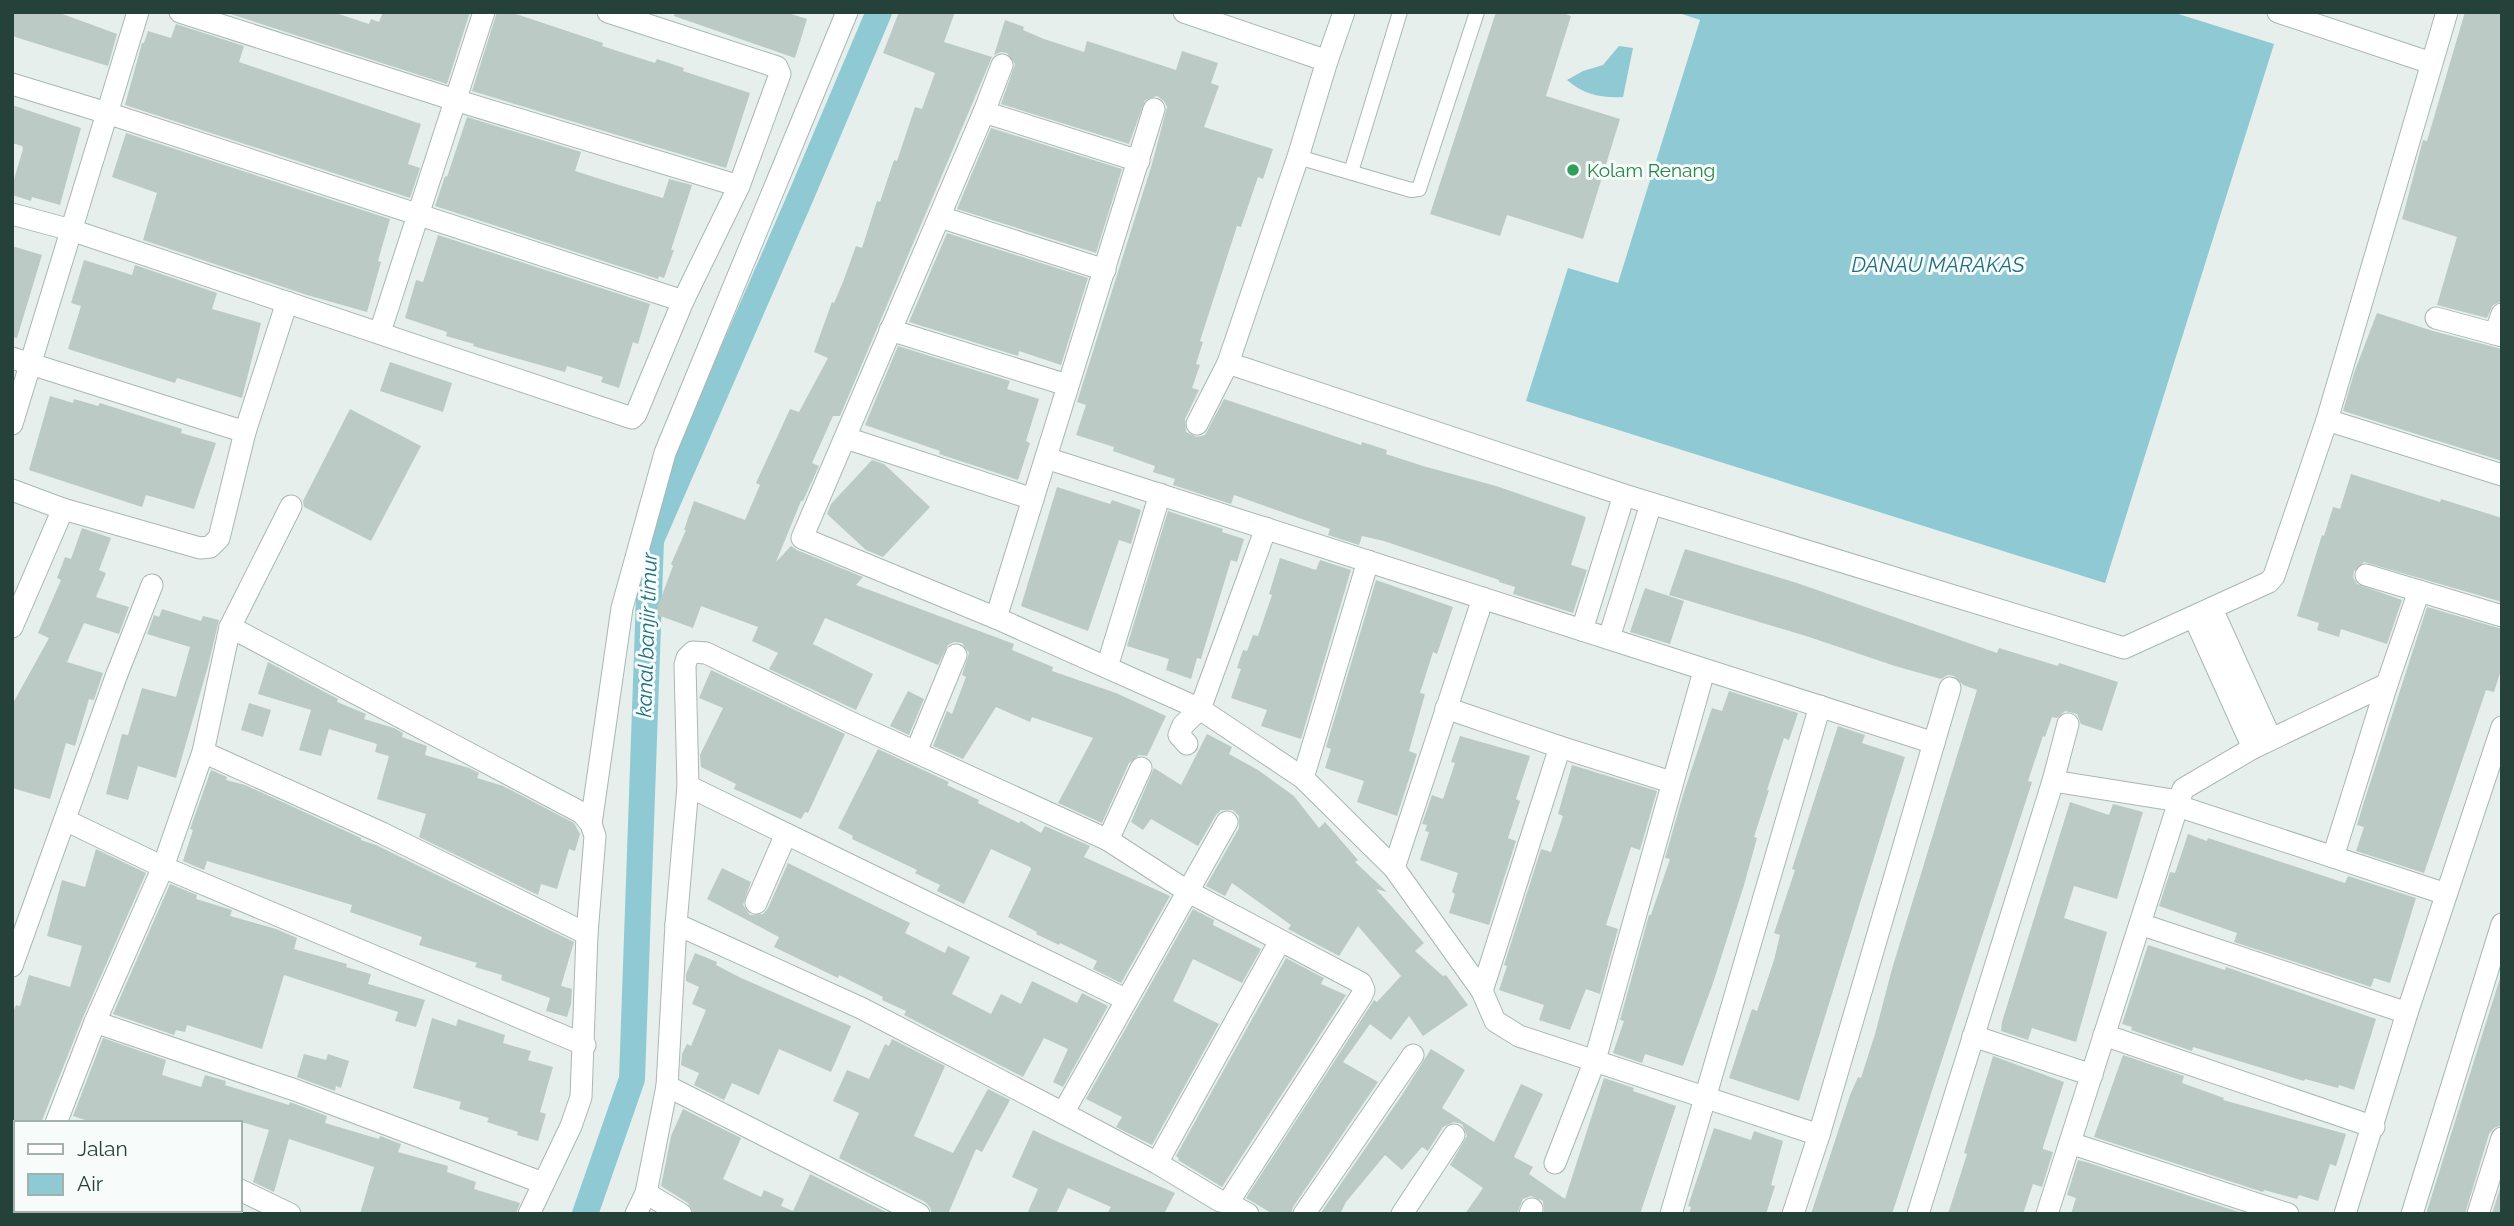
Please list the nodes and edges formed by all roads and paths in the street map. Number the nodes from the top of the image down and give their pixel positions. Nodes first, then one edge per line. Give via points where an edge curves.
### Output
1 (138, 12) edge
2 (180, 12) edge
3 (484, 12) edge
4 (608, 12) edge
5 (847, 12) edge
6 (1184, 12) edge
7 (1344, 12) edge
8 (1400, 12) edge
9 (1477, 12) edge
10 (2278, 12) edge
11 (2447, 12) edge
12 (1326, 61) junction
13 (2431, 63) junction
14 (1002, 65) dead end
15 (12, 84) edge
16 (455, 100) junction
17 (1154, 109) dead end
18 (985, 112) junction
19 (107, 113) junction
20 (1298, 157) junction
21 (1139, 161) junction
22 (1351, 173) junction
23 (739, 186) junction
24 (12, 214) edge
25 (418, 215) junction
26 (940, 217) junction
27 (71, 230) junction
28 (1105, 270) junction
29 (683, 301) junction
30 (287, 302) junction
31 (2436, 318) dead end
32 (2500, 328) edge
33 (890, 330) junction
34 (380, 332) junction
35 (21, 361) edge
36 (1228, 363) junction
37 (1067, 385) junction
38 (2327, 421) junction
39 (12, 424) edge
40 (1197, 424) dead end
41 (245, 432) junction
42 (846, 438) junction
43 (1046, 458) junction
44 (2502, 475) edge
45 (12, 490) edge
46 (1160, 494) junction
47 (1625, 495) junction
48 (1033, 499) junction
49 (1651, 503) junction
50 (291, 506) dead end
51 (63, 509) junction
52 (1266, 528) junction
53 (1368, 561) junction
54 (2366, 575) dead end
55 (152, 585) dead end
56 (2419, 591) junction
57 (1483, 598) junction
58 (2203, 613) junction
59 (2502, 616) edge
60 (996, 618) junction
61 (12, 627) edge
62 (230, 627) junction
63 (1583, 630) junction
64 (1609, 638) junction
65 (956, 655) dead end
66 (1107, 667) junction
67 (1704, 671) junction
68 (2386, 684) junction
69 (1950, 688) dead end
70 (1820, 706) junction
71 (1446, 708) junction
72 (1199, 709) junction
73 (2068, 724) dead end
74 (2502, 727) edge
75 (1934, 743) junction
76 (2262, 743) junction
77 (1187, 744) dead end
78 (1560, 747) junction
79 (203, 752) junction
80 (916, 752) junction
81 (1141, 768) dead end
82 (1303, 778) junction
83 (2053, 781) junction
84 (1671, 782) junction
85 (688, 786) junction
86 (2178, 803) junction
87 (65, 820) junction
88 (1227, 822) dead end
89 (591, 824) junction
90 (786, 834) junction
91 (1108, 840) junction
92 (2333, 857) junction
93 (163, 867) junction
94 (1394, 868) junction
95 (1187, 891) junction
96 (2446, 894) junction
97 (755, 903) dead end
98 (676, 923) junction
99 (2140, 924) junction
100 (2502, 924) edge
101 (587, 934) junction
102 (1280, 941) junction
103 (12, 966) edge
104 (1482, 991) junction
105 (1125, 999) junction
106 (2407, 1013) junction
107 (95, 1022) junction
108 (2104, 1035) junction
109 (1973, 1036) junction
110 (585, 1045) junction
111 (1413, 1055) dead end
112 (1595, 1060) junction
113 (2092, 1075) junction
114 (667, 1086) junction
115 (1706, 1098) junction
116 (1063, 1113) junction
117 (58, 1121) edge
118 (2374, 1126) junction
119 (1454, 1135) dead end
120 (1819, 1135) junction
121 (2502, 1138) edge
122 (2070, 1143) junction
123 (1157, 1163) junction
124 (1555, 1163) dead end
125 (543, 1183) junction
126 (242, 1192) edge
127 (646, 1193) junction
128 (1226, 1202) junction
129 (290, 1214) edge
130 (529, 1214) edge
131 (636, 1214) edge
132 (681, 1214) edge
133 (919, 1214) edge
134 (1248, 1214) edge
135 (1304, 1214) edge
136 (1402, 1214) edge
137 (1671, 1214) edge
138 (1793, 1214) edge
139 (1918, 1214) edge
140 (2047, 1214) edge
141 (2288, 1214) edge
142 (2345, 1214) edge
143 (2412, 1214) edge
144 (2478, 1214) edge

1 - 19 street
2 - 16 street
3 - 16 street
4 - 23 street via 778,69
5 - 89 street via 665,453 622,608
6 - 12 street
7 - 12 street
8 - 22 lane
9 - 22 lane via 1419,189
10 - 13 street
11 - 13 street
12 - 20 street
13 - 38 street
14 - 18 street
15 - 19 street
16 - 23 street
16 - 25 street
17 - 21 street
18 - 21 street
18 - 26 street
19 - 25 street
19 - 27 street
20 - 22 lane
20 - 36 street
21 - 28 street
23 - 29 street
24 - 27 street
25 - 29 street
25 - 34 street
26 - 28 street
26 - 33 street
27 - 30 street
27 - 35 street
28 - 37 street
29 - 34 street via 632,418
30 - 34 street
30 - 41 street
31 - 32 street
33 - 37 street
33 - 42 street
35 - 39 street
35 - 41 street
36 - 40 street
36 - 47 street
37 - 43 street
38 - 44 street
38 - 58 street via 2274,576 2269,583
41 - 51 street via 219,538 210,547
42 - 48 street
42 - 60 street via 802,538
43 - 46 street
43 - 48 street
45 - 51 street
46 - 52 street
46 - 66 street
47 - 49 street
47 - 63 street
48 - 60 street
49 - 58 street via 2116,647 2127,647
49 - 64 street
50 - 62 street
51 - 61 street
52 - 53 street
52 - 72 street
53 - 57 street
53 - 82 street
54 - 56 street
55 - 87 street
56 - 59 street
56 - 68 street
57 - 63 street
57 - 71 street
58 - 76 street
60 - 66 street
62 - 79 street
62 - 89 street via 582,813
63 - 64 street
64 - 67 street
65 - 80 street
66 - 72 street
67 - 70 street
67 - 84 street
68 - 76 street
68 - 92 street
69 - 75 street
70 - 75 street
70 - 115 street
71 - 78 street
71 - 94 street
72 - 77 street via 1179,736
72 - 82 street
73 - 83 street
74 - 96 street
75 - 120 street
76 - 86 street via 2188,784
78 - 84 street
78 - 104 street
79 - 93 street
79 - 101 street
80 - 85 street via 706,653 693,652 685,665
80 - 91 street
81 - 91 street
82 - 94 street
83 - 86 street
83 - 109 street
84 - 112 street
85 - 90 street
85 - 98 street
86 - 92 street
86 - 99 street
87 - 93 street
87 - 103 street
88 - 95 street
89 - 101 street via 595,836
90 - 97 street
90 - 105 street
91 - 95 street
92 - 96 street
93 - 107 street
93 - 110 street
94 - 104 street
95 - 102 street
95 - 105 street
96 - 106 street
98 - 114 street
98 - 116 street via 861,1008
99 - 106 street
99 - 108 street
100 - 143 street
101 - 110 street
102 - 123 street
102 - 128 street via 1361,983 1364,990
104 - 112 street via 1495,1021 1507,1030
105 - 116 street
106 - 118 street
107 - 117 street
107 - 125 street via 295,1090
108 - 113 street
108 - 118 street
109 - 113 street
109 - 139 street
110 - 125 street via 581,1097
111 - 135 street
112 - 115 street
112 - 124 street
113 - 122 street
114 - 127 street
114 - 133 street
115 - 120 street
115 - 137 street
116 - 123 street
118 - 142 street
119 - 136 street
120 - 138 street
121 - 144 street
122 - 140 street
122 - 141 street
123 - 128 street
125 - 130 street
126 - 129 street
127 - 131 street
127 - 132 street
128 - 134 street

